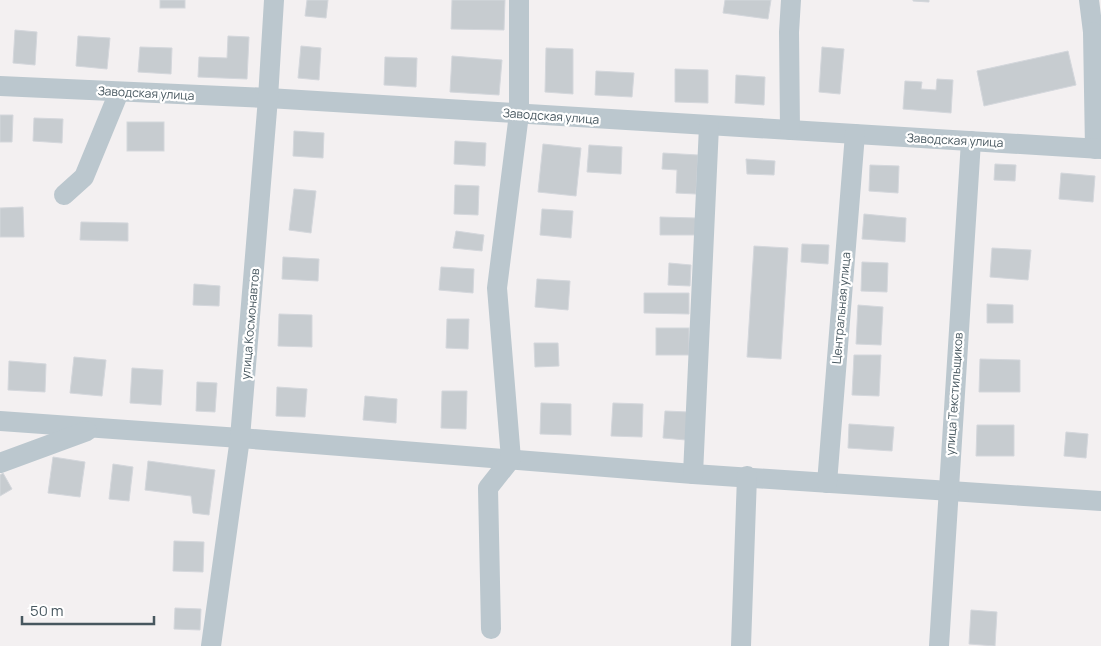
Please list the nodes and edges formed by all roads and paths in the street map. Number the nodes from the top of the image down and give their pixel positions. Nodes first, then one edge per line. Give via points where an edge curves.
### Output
1 (274, 0) edge
2 (519, 0) edge
3 (791, 0) edge
4 (1089, 0) edge
5 (1097, 31) edge
6 (0, 86) edge
7 (120, 92) junction
8 (268, 98) junction
9 (519, 114) junction
10 (709, 126) junction
11 (790, 130) junction
12 (855, 134) junction
13 (971, 141) junction
14 (1098, 149) edge
15 (64, 195) dead end
16 (0, 421) edge
17 (96, 428) junction
18 (240, 438) junction
19 (511, 459) junction
20 (0, 463) edge
21 (693, 474) junction
22 (747, 476) junction
23 (827, 483) junction
24 (948, 491) junction
25 (1101, 501) edge
26 (491, 629) dead end
27 (211, 646) edge
28 (740, 646) edge
29 (939, 646) edge

1 - 8 street, улица Космонавтов
2 - 9 street
3 - 11 street
4 - 5 street
5 - 14 street
6 - 7 street, Заводская улица
7 - 8 street, Заводская улица
7 - 15 street via 84,177
8 - 9 street, Заводская улица
8 - 18 street, улица Космонавтов
9 - 10 street, Заводская улица
9 - 19 street via 497,288
10 - 11 street, Заводская улица
10 - 21 street
11 - 12 street, Заводская улица
12 - 13 street, Заводская улица
12 - 23 street, Центральная улица
13 - 14 street, Заводская улица
13 - 24 street, улица Текстильщиков
16 - 17 street
17 - 18 street
17 - 20 street
18 - 19 street
18 - 27 street, улица Космонавтов
19 - 21 street
19 - 26 street via 488,488
21 - 22 street
22 - 23 street
22 - 28 street
23 - 24 street
24 - 25 street
24 - 29 street, улица Текстильщиков

